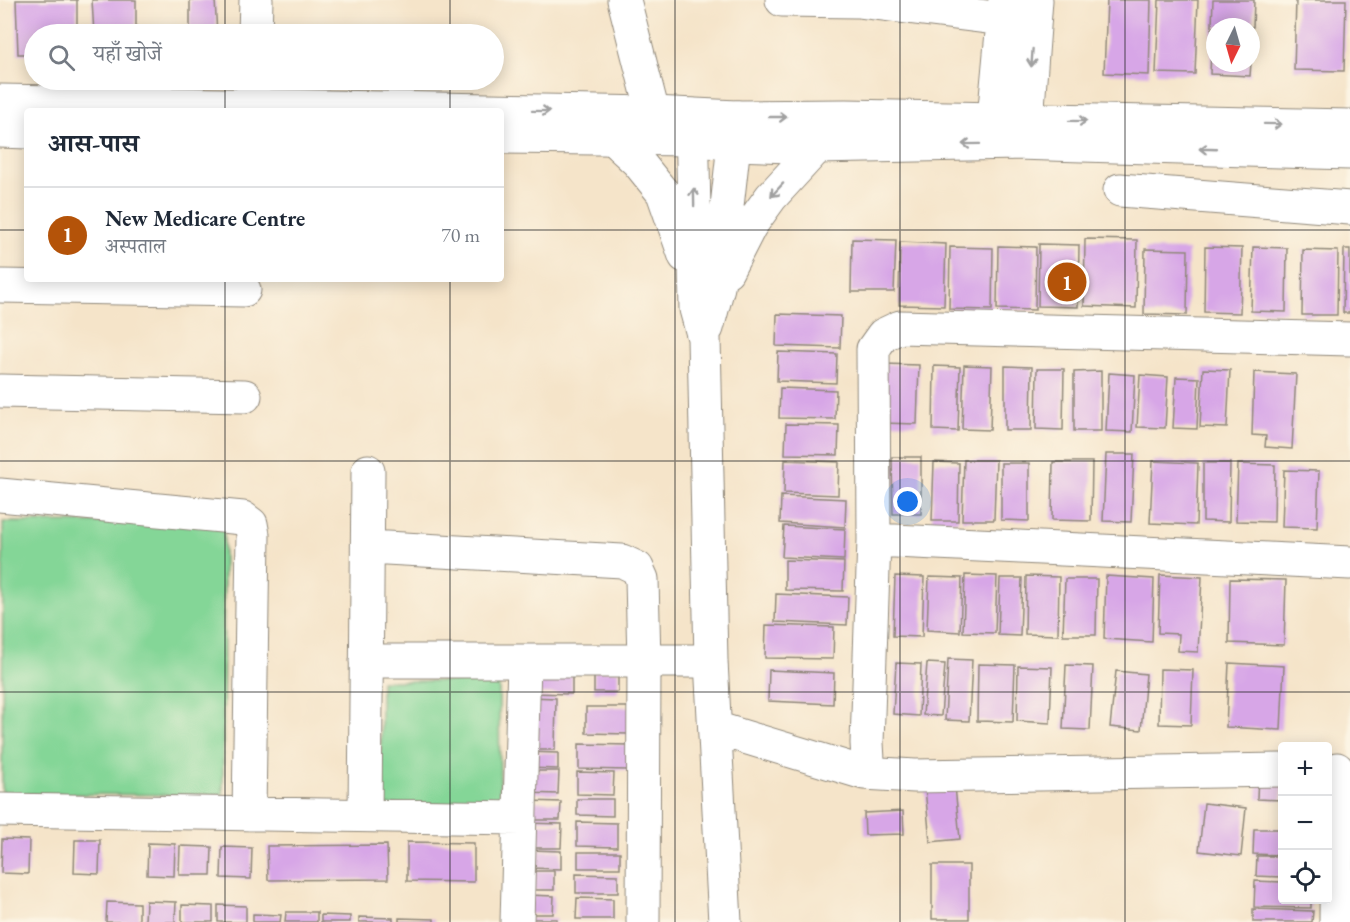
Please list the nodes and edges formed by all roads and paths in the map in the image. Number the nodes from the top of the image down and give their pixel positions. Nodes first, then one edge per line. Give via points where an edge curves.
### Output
1 (256, 0) edge
2 (624, 0) edge
3 (782, 0) edge
4 (1036, 0) edge
5 (858, 1) edge
6 (1004, 9) edge
7 (255, 24) edge
8 (253, 93) edge
9 (0, 101) edge
10 (653, 113) junction
11 (1350, 126) edge
12 (692, 127) junction
13 (1010, 128) junction
14 (736, 130) junction
15 (0, 131) edge
16 (24, 132) edge
17 (504, 137) edge
18 (612, 138) junction
19 (817, 147) junction
20 (1350, 153) edge
21 (1120, 190) dead end
22 (1350, 208) edge
23 (0, 286) edge
24 (707, 286) junction
25 (244, 290) dead end
26 (1350, 339) edge
27 (0, 391) edge
28 (245, 396) dead end
29 (368, 471) dead end
30 (0, 495) edge
31 (874, 540) junction
32 (368, 547) junction
33 (1350, 563) edge
34 (366, 661) junction
35 (524, 661) junction
36 (644, 661) junction
37 (711, 661) junction
38 (715, 728) junction
39 (1278, 770) edge
40 (1338, 770) edge
41 (864, 773) junction
42 (0, 810) edge
43 (249, 814) junction
44 (365, 815) junction
45 (520, 818) junction
46 (517, 922) edge
47 (643, 922) edge
48 (724, 922) edge
49 (1336, 922) edge

1 - 7 street
2 - 10 street
3 - 5 street
4 -> 13 street
5 - 6 street
6 - 13 street
8 - 9 street
8 -> 10 street
10 - 12 street
13 -> 11 street
12 - 14 street
12 - 18 street
24 -> 12 street
14 -> 13 street via 846,116
13 -> 19 street
20 -> 13 street
14 - 19 street
14 - 24 street
15 - 16 street
17 - 18 street
18 - 24 street via 663,193
19 -> 24 street via 771,197
21 - 22 street
23 - 25 street
24 - 37 street via 704,338
26 - 31 street via 900,327 883,335 873,349
27 - 28 street
29 - 32 street
30 - 43 street via 243,518 251,524
31 - 33 street
31 - 41 street via 868,760
32 - 34 street
32 - 36 street via 622,561 636,568 642,579
34 - 35 street
34 - 44 street
35 - 36 street
35 - 45 street
36 - 37 street
36 - 47 street
37 - 38 street
38 - 41 street
38 - 48 street
39 - 41 street via 915,776
40 - 49 street
42 - 43 street
43 - 44 street
44 - 45 street
45 - 46 street

